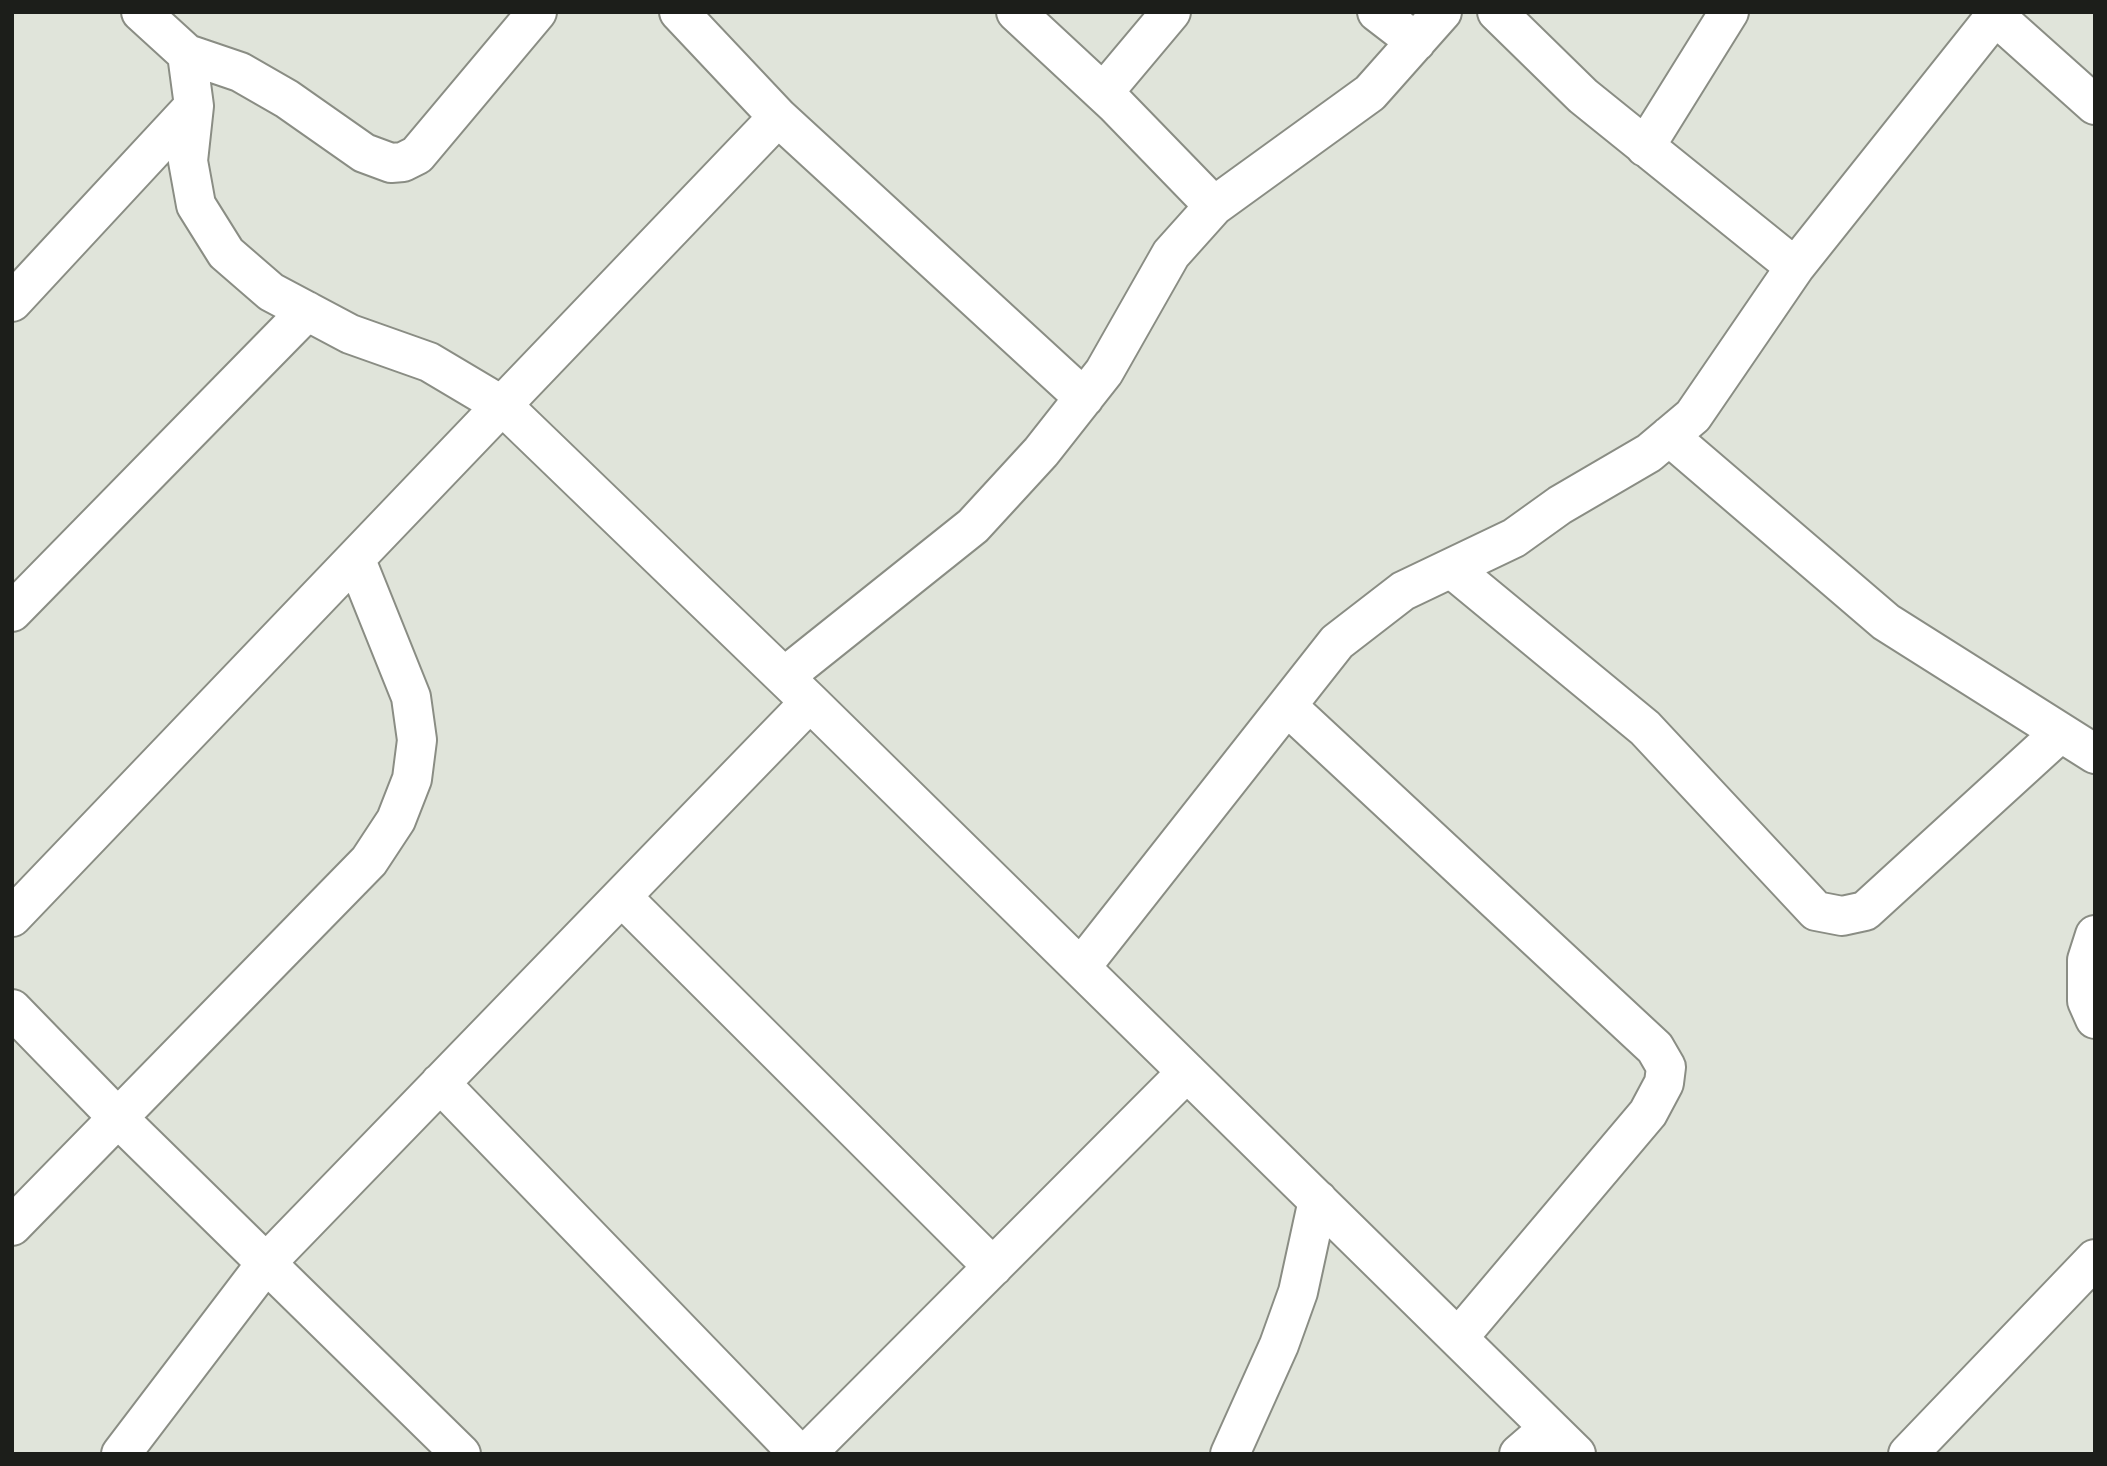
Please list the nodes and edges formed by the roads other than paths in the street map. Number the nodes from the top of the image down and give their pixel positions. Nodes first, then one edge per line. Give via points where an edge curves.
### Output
1 (141, 12) edge
2 (537, 12) edge
3 (678, 12) edge
4 (1016, 12) edge
5 (1171, 12) edge
6 (1377, 12) edge
7 (1442, 12) edge
8 (1497, 12) edge
9 (1729, 12) edge
10 (1993, 14) edge
11 (1416, 42) junction
12 (187, 54) junction
13 (1103, 93) junction
14 (2095, 105) edge
15 (194, 106) junction
16 (778, 117) junction
17 (1646, 147) junction
18 (1214, 206) junction
19 (1795, 267) junction
20 (12, 302) edge
21 (307, 311) junction
22 (1084, 398) junction
23 (503, 406) junction
24 (1669, 436) junction
25 (356, 560) junction
26 (1451, 568) junction
27 (12, 612) edge
28 (797, 689) junction
29 (1287, 706) junction
30 (2060, 733) junction
31 (2095, 754) edge
32 (622, 897) junction
33 (12, 917) edge
34 (2095, 935) edge
35 (1081, 967) junction
36 (12, 1009) edge
37 (2095, 1019) edge
38 (1187, 1072) junction
39 (440, 1083) junction
40 (118, 1118) junction
41 (1318, 1200) junction
42 (12, 1226) edge
43 (2095, 1259) edge
44 (267, 1262) junction
45 (993, 1267) junction
46 (1458, 1338) junction
47 (1549, 1427) junction
48 (449, 1450) edge
49 (121, 1454) edge
50 (799, 1454) edge
51 (806, 1454) edge
52 (1230, 1454) edge
53 (1519, 1454) edge
54 (1577, 1454) edge
55 (1908, 1454) edge

1 - 12 street
2 - 12 street via 417,155 403,162 375,159 240,72
3 - 16 street
4 - 13 street
5 - 13 street
6 - 11 street
7 - 11 street
8 - 17 street via 1583,96
9 - 17 street
10 - 14 street
10 - 19 street
11 - 18 street via 1370,93
12 - 15 street
13 - 18 street
15 - 20 street
15 - 21 street via 188,161 196,205 226,253 271,292
16 - 22 street
16 - 23 street
17 - 19 street
18 - 22 street via 1171,254 1104,372
19 - 24 street via 1693,416
21 - 23 street via 350,334 429,362
21 - 27 street
22 - 28 street via 973,526
23 - 25 street
23 - 28 street
24 - 26 street via 1514,538
24 - 30 street via 1886,622
25 - 33 street
25 - 40 street via 411,697 418,740 412,779 396,820 369,861
26 - 29 street via 1403,592 1337,642
26 - 30 street via 1645,728 1816,911 1842,916 1865,911
28 - 32 street
28 - 35 street
29 - 35 street
29 - 46 street via 1655,1048 1665,1067 1664,1083 1648,1113
30 - 31 street
32 - 39 street
32 - 45 street
34 - 37 street via 2087,960 2087,1001
35 - 38 street
36 - 40 street
38 - 41 street
38 - 45 street
39 - 44 street
39 - 50 street
40 - 42 street
40 - 44 street
41 - 46 street
41 - 52 street via 1298,1292
43 - 55 street
44 - 48 street
44 - 49 street
45 - 51 street
46 - 47 street
47 - 53 street
47 - 54 street

